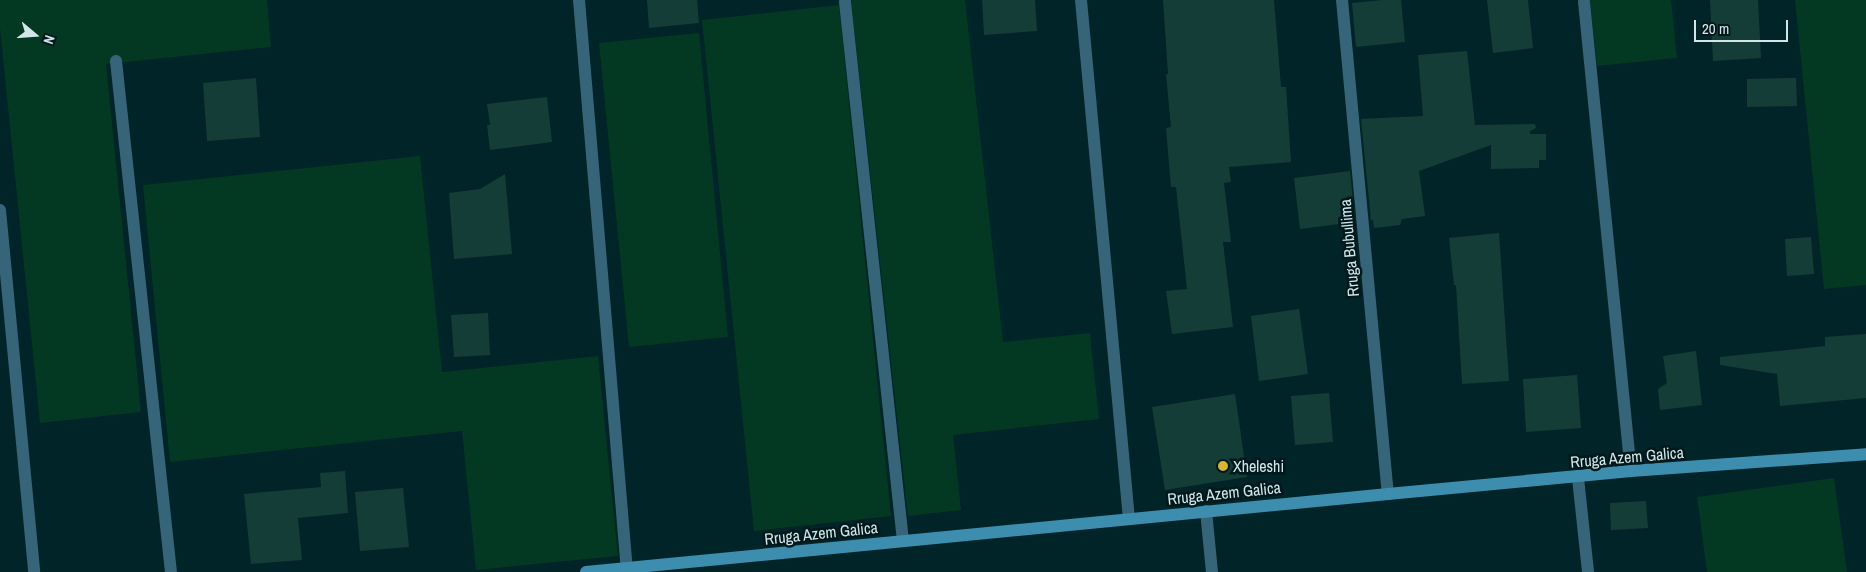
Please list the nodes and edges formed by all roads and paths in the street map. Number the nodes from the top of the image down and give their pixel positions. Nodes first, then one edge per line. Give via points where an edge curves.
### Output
1 (579, 0) edge
2 (1082, 0) edge
3 (1342, 0) edge
4 (845, 2) dead end
5 (1584, 2) dead end
6 (116, 62) dead end
7 (0, 210) edge
8 (1866, 454) edge
9 (1631, 471) junction
10 (1578, 478) junction
11 (1388, 494) junction
12 (1206, 511) junction
13 (1129, 519) junction
14 (903, 541) junction
15 (627, 570) edge
16 (34, 572) edge
17 (171, 572) edge
18 (586, 572) edge
19 (1212, 572) edge
20 (1588, 572) edge

1 - 15 street
2 - 13 street
3 - 11 street, Rruga Bubullima
4 - 14 street
5 - 9 street
6 - 17 street
7 - 16 street
8 - 9 street, Rruga Azem Galica
9 - 10 street, Rruga Azem Galica
10 - 11 street, Rruga Azem Galica
10 - 20 street
11 - 12 street, Rruga Azem Galica
12 - 13 street, Rruga Azem Galica
12 - 19 street
13 - 14 street, Rruga Azem Galica
14 - 15 street, Rruga Azem Galica
15 - 18 street, Rruga Azem Galica

